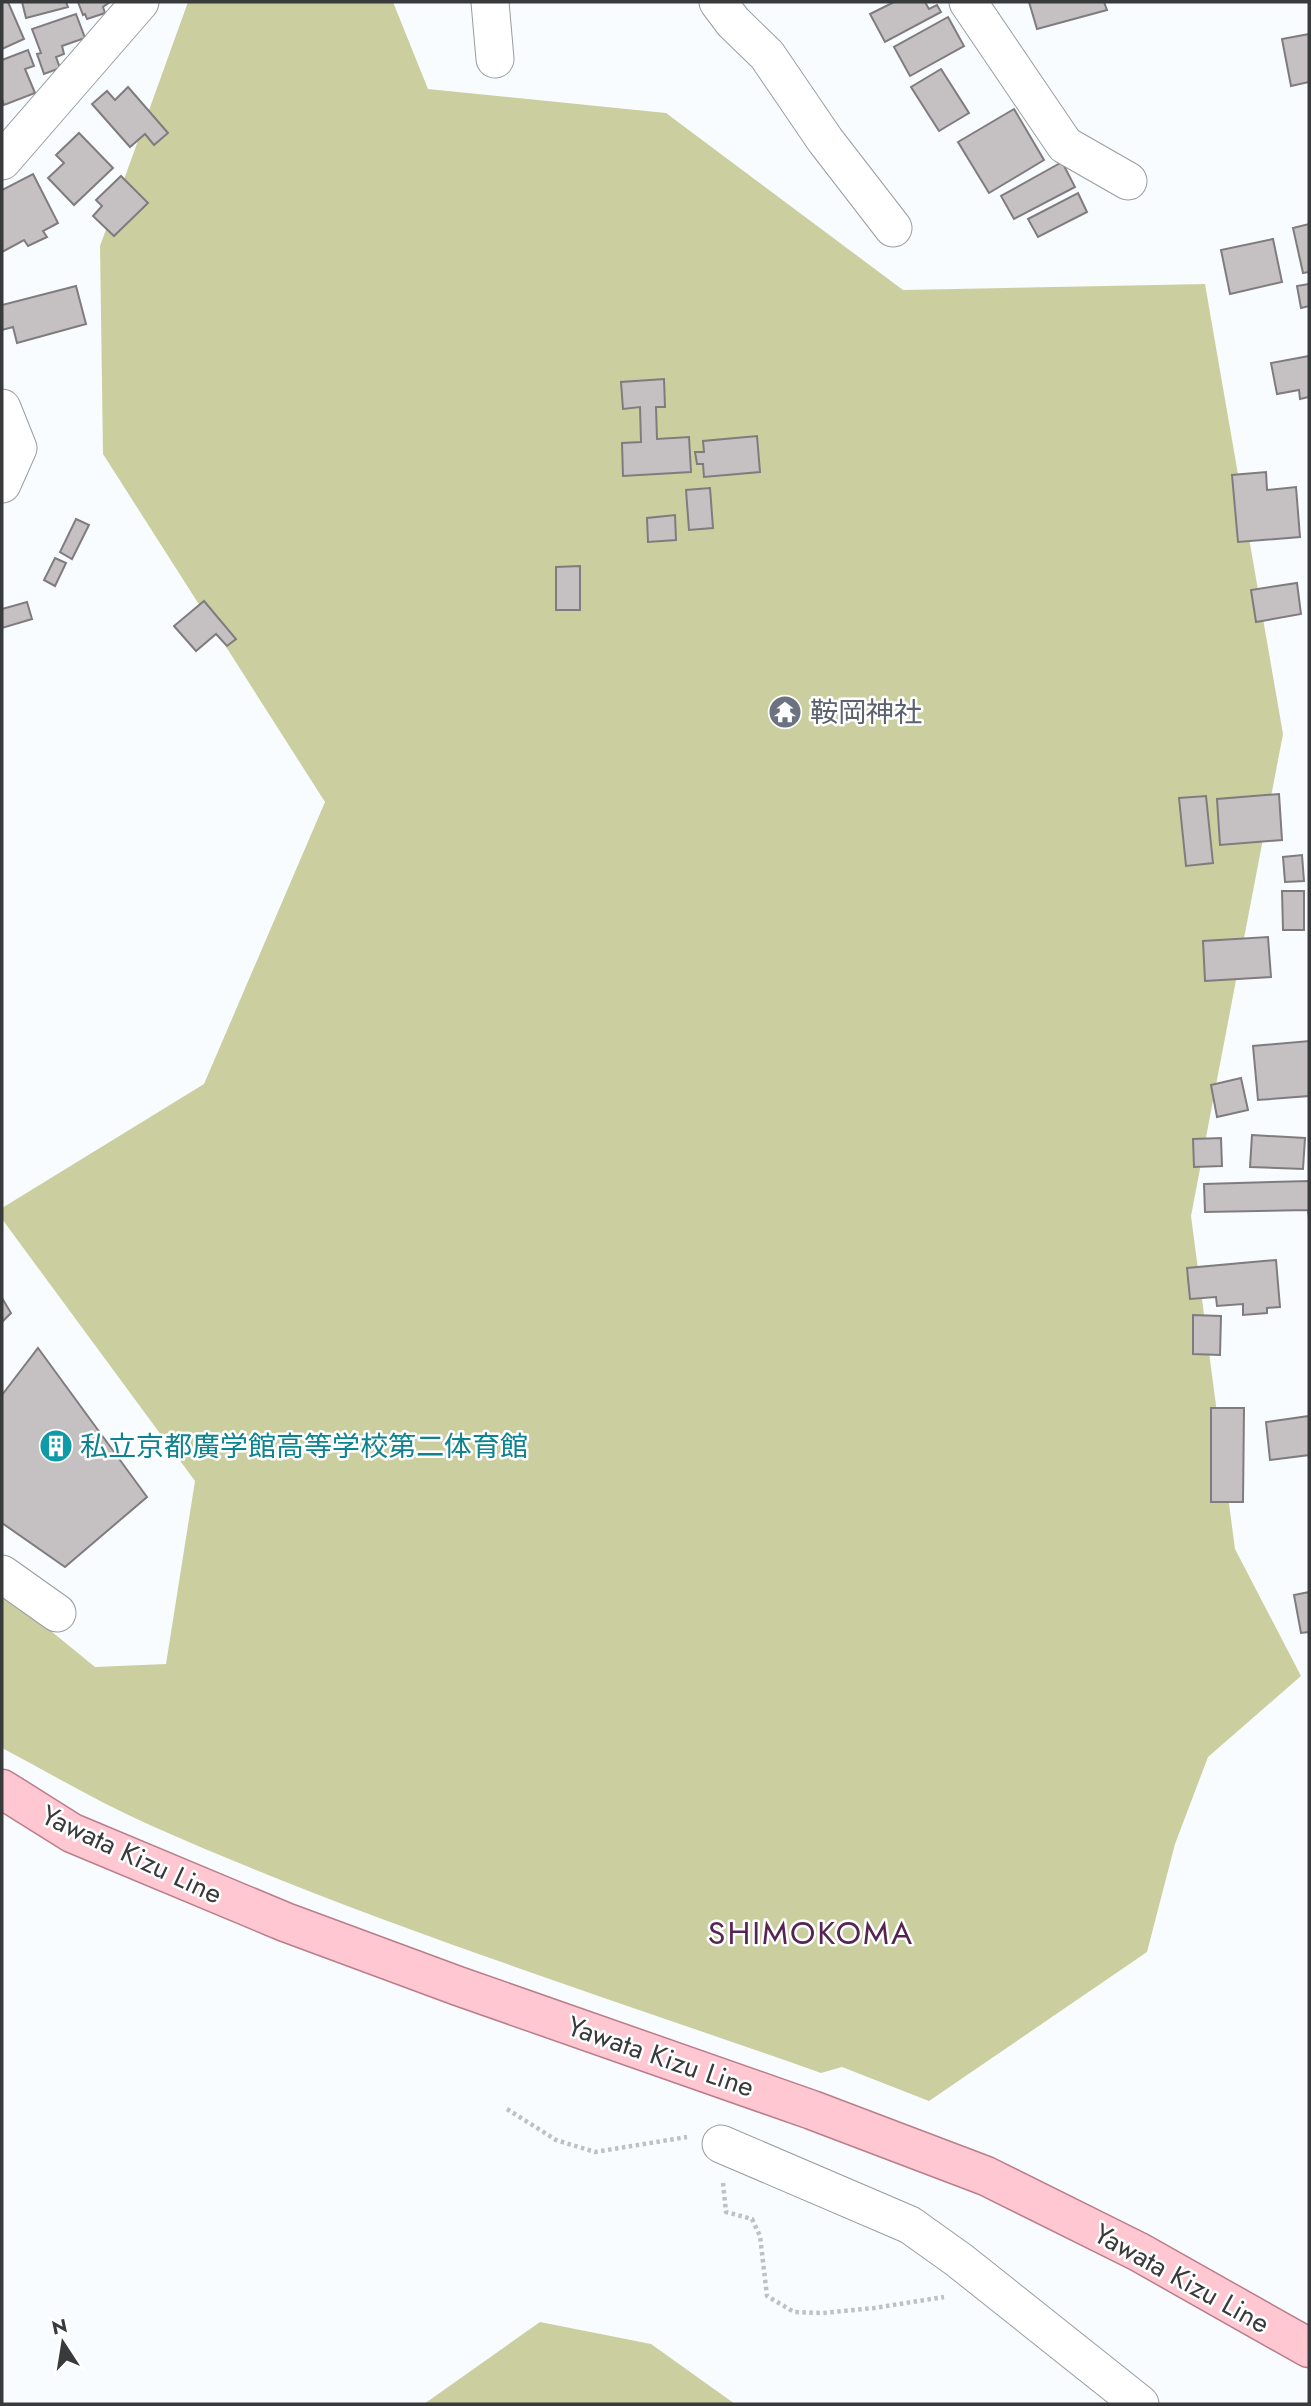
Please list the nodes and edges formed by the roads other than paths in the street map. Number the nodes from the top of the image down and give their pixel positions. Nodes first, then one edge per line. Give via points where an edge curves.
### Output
1 (140, 2) edge
2 (490, 2) edge
3 (718, 2) edge
4 (968, 2) edge
5 (495, 59) dead end
6 (2, 161) edge
7 (1128, 181) dead end
8 (893, 228) dead end
9 (2, 408) edge
10 (2, 484) edge
11 (2, 1574) edge
12 (57, 1613) dead end
13 (2, 1789) edge
14 (721, 2144) road end
15 (1309, 2348) edge
16 (1140, 2404) edge

1 - 6 street
2 - 5 street
3 - 8 street via 767,55
4 - 7 street via 1065,145
9 - 10 street via 18,448
11 - 12 street
13 - 15 main road, Yawata Kizu Line via 72,1833 285,1922 986,2176 1139,2252
14 - 16 street via 910,2225

